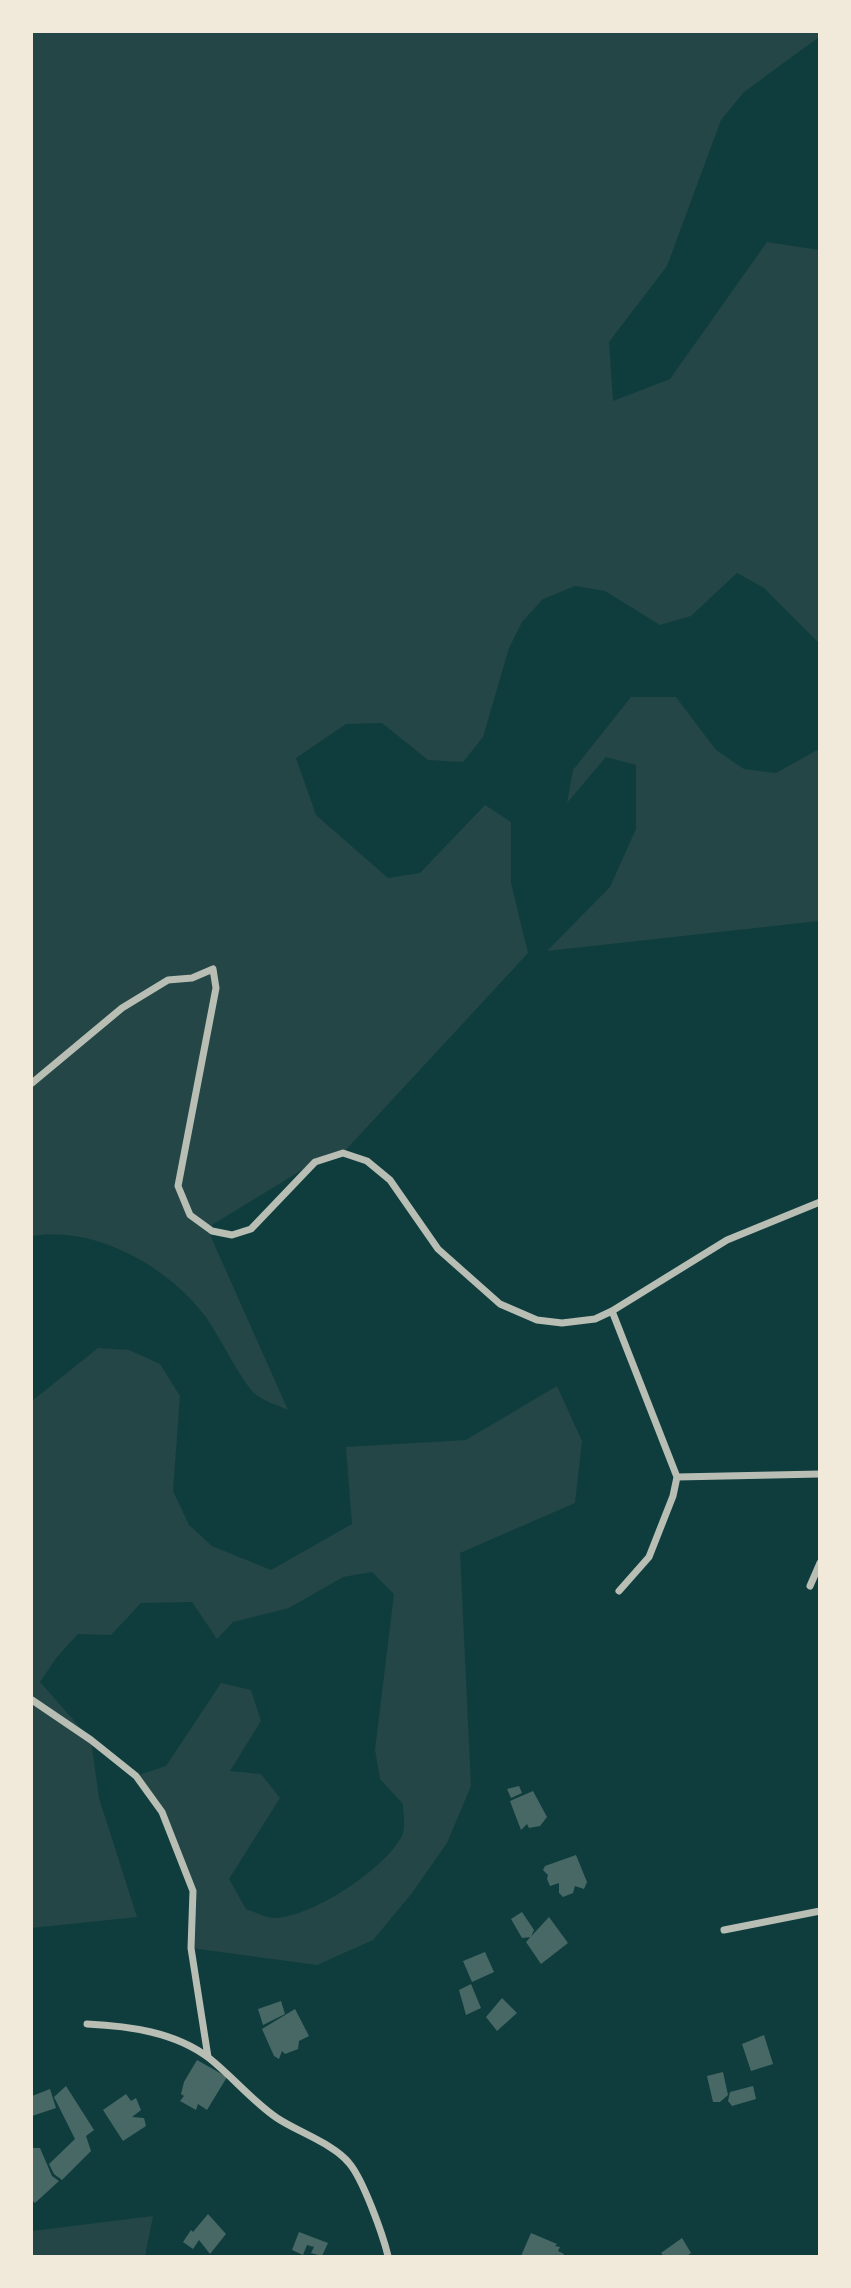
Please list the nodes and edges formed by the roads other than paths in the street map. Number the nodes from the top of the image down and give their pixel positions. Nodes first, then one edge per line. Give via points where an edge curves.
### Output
1 (32, 1083) edge
2 (820, 1202) edge
3 (612, 1311) junction
4 (820, 1474) edge
5 (677, 1478) junction
6 (820, 1563) edge
7 (810, 1586) dead end
8 (619, 1591) dead end
9 (32, 1700) edge
10 (820, 1911) edge
11 (723, 1930) dead end
12 (87, 2024) dead end
13 (208, 2057) junction
14 (387, 2256) edge

1 - 3 street via 122,1008 168,980 192,978 213,969 216,988 178,1186 190,1215 212,1231 232,1235 251,1229 315,1162 343,1153 367,1161 390,1180 438,1249 500,1304 537,1320 562,1323 595,1320
2 - 3 street via 727,1240
3 - 5 street
4 - 5 street
5 - 8 street via 657,1543
6 - 7 street
9 - 13 street via 136,1776 162,1812 193,1891 191,1948
10 - 11 street
12 - 13 street via 164,2035
13 - 14 street via 275,2117 342,2155 351,2165

